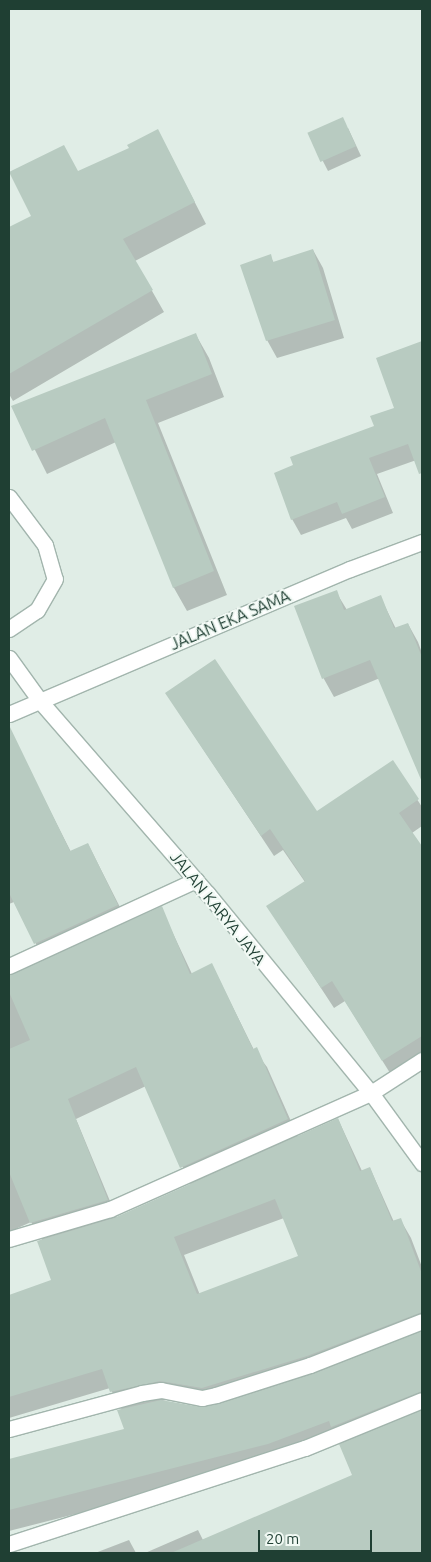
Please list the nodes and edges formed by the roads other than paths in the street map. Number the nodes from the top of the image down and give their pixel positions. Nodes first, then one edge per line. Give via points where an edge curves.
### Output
1 (9, 497) edge
2 (422, 542) edge
3 (9, 629) edge
4 (9, 658) edge
5 (40, 701) junction
6 (9, 714) edge
7 (196, 880) junction
8 (9, 966) edge
9 (422, 1060) edge
10 (372, 1093) junction
11 (422, 1163) edge
12 (9, 1239) edge
13 (422, 1320) edge
14 (422, 1400) edge
15 (9, 1429) edge
16 (9, 1544) edge

1 - 3 street via 45,545 55,579 37,610
2 - 5 street, JALAN EKA SAMA via 350,569
4 - 5 street, JALAN KARYA JAYA
5 - 6 street, JALAN EKA SAMA
5 - 7 street, JALAN KARYA JAYA
7 - 8 street
7 - 10 street, JALAN KARYA JAYA
9 - 10 street
10 - 11 street, JALAN KARYA JAYA
10 - 12 street via 110,1209
13 - 15 street via 310,1365 216,1395 202,1398 161,1390 142,1393
14 - 16 street via 305,1448

